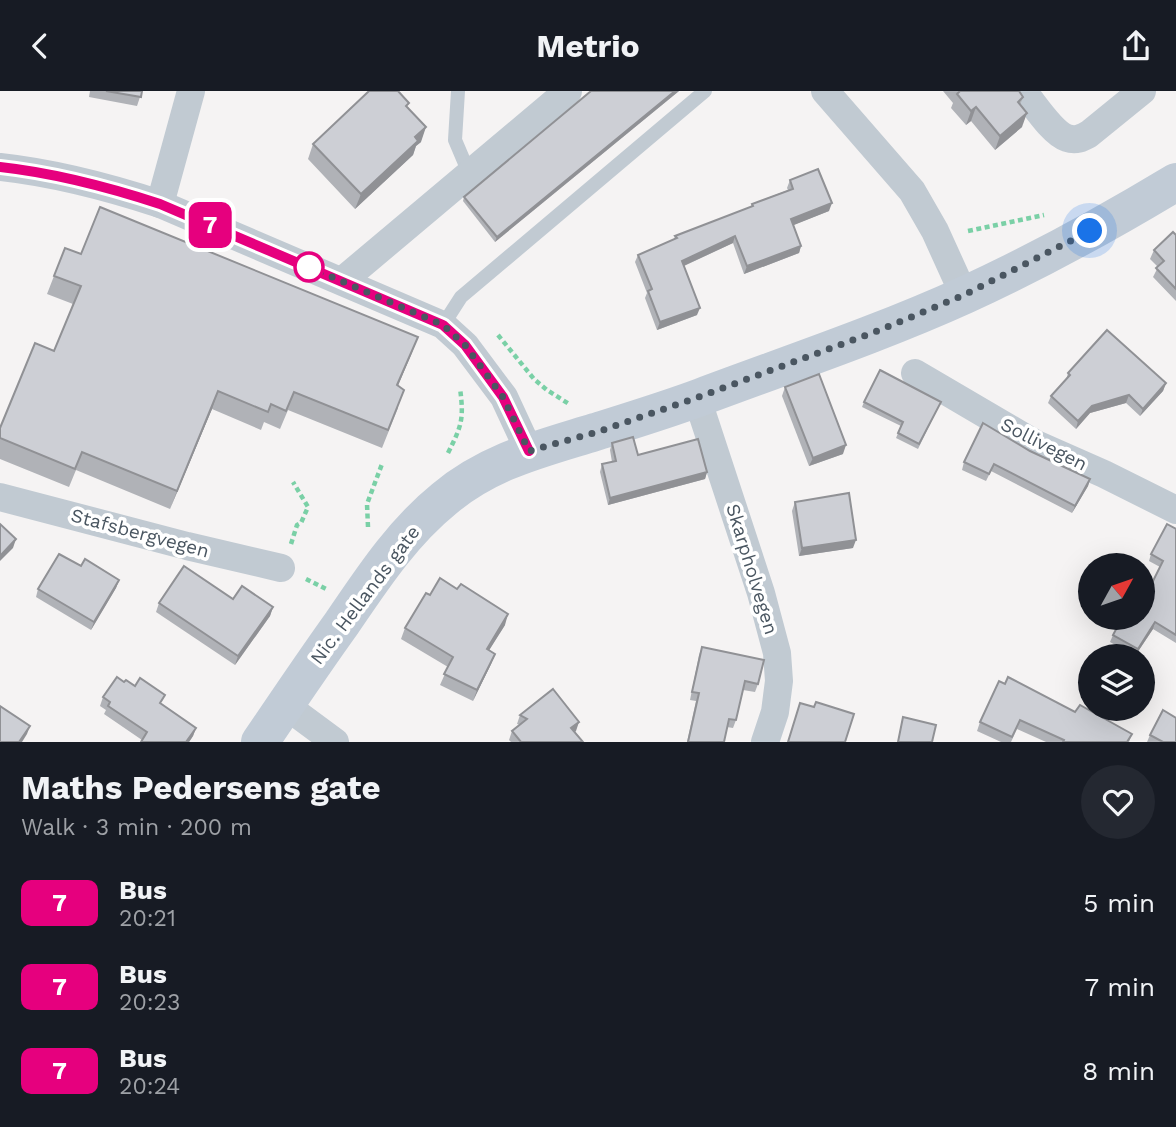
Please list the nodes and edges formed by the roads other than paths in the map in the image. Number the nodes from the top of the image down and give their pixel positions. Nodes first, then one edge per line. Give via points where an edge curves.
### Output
1 (191, 91) edge
2 (458, 91) edge
3 (568, 91) edge
4 (705, 91) edge
5 (825, 91) edge
6 (1023, 91) edge
7 (1142, 91) edge
8 (0, 167) edge
9 (469, 173) junction
10 (1176, 182) edge
11 (160, 204) junction
12 (342, 281) junction
13 (964, 295) junction
14 (443, 325) junction
15 (915, 373) dead end
16 (696, 398) junction
17 (529, 451) junction
18 (0, 497) edge
19 (1176, 510) edge
20 (285, 558) road end
21 (285, 705) junction
22 (260, 742) edge
23 (335, 742) edge
24 (765, 742) edge

1 - 11 street
2 - 9 lane via 455,140
3 - 9 street
4 - 14 lane via 461,297
5 - 13 street via 912,191
6 - 7 street via 1065,138 1081,139
8 - 11 street via 116,189
9 - 12 street
10 - 13 main road via 1131,210
11 - 12 street
12 - 14 street
13 - 16 main road
14 - 17 street via 465,345 503,397
15 - 19 street, Sollivegen via 1036,444
16 - 17 main road
16 - 24 street, Skarpholvegen via 777,653 775,712
17 - 21 main road, Nic. Hellands gate via 477,475 423,517 391,552
18 - 20 street, Stafsbergvegen via 187,546
21 - 22 main road, Nic. Hellands gate
21 - 23 street

